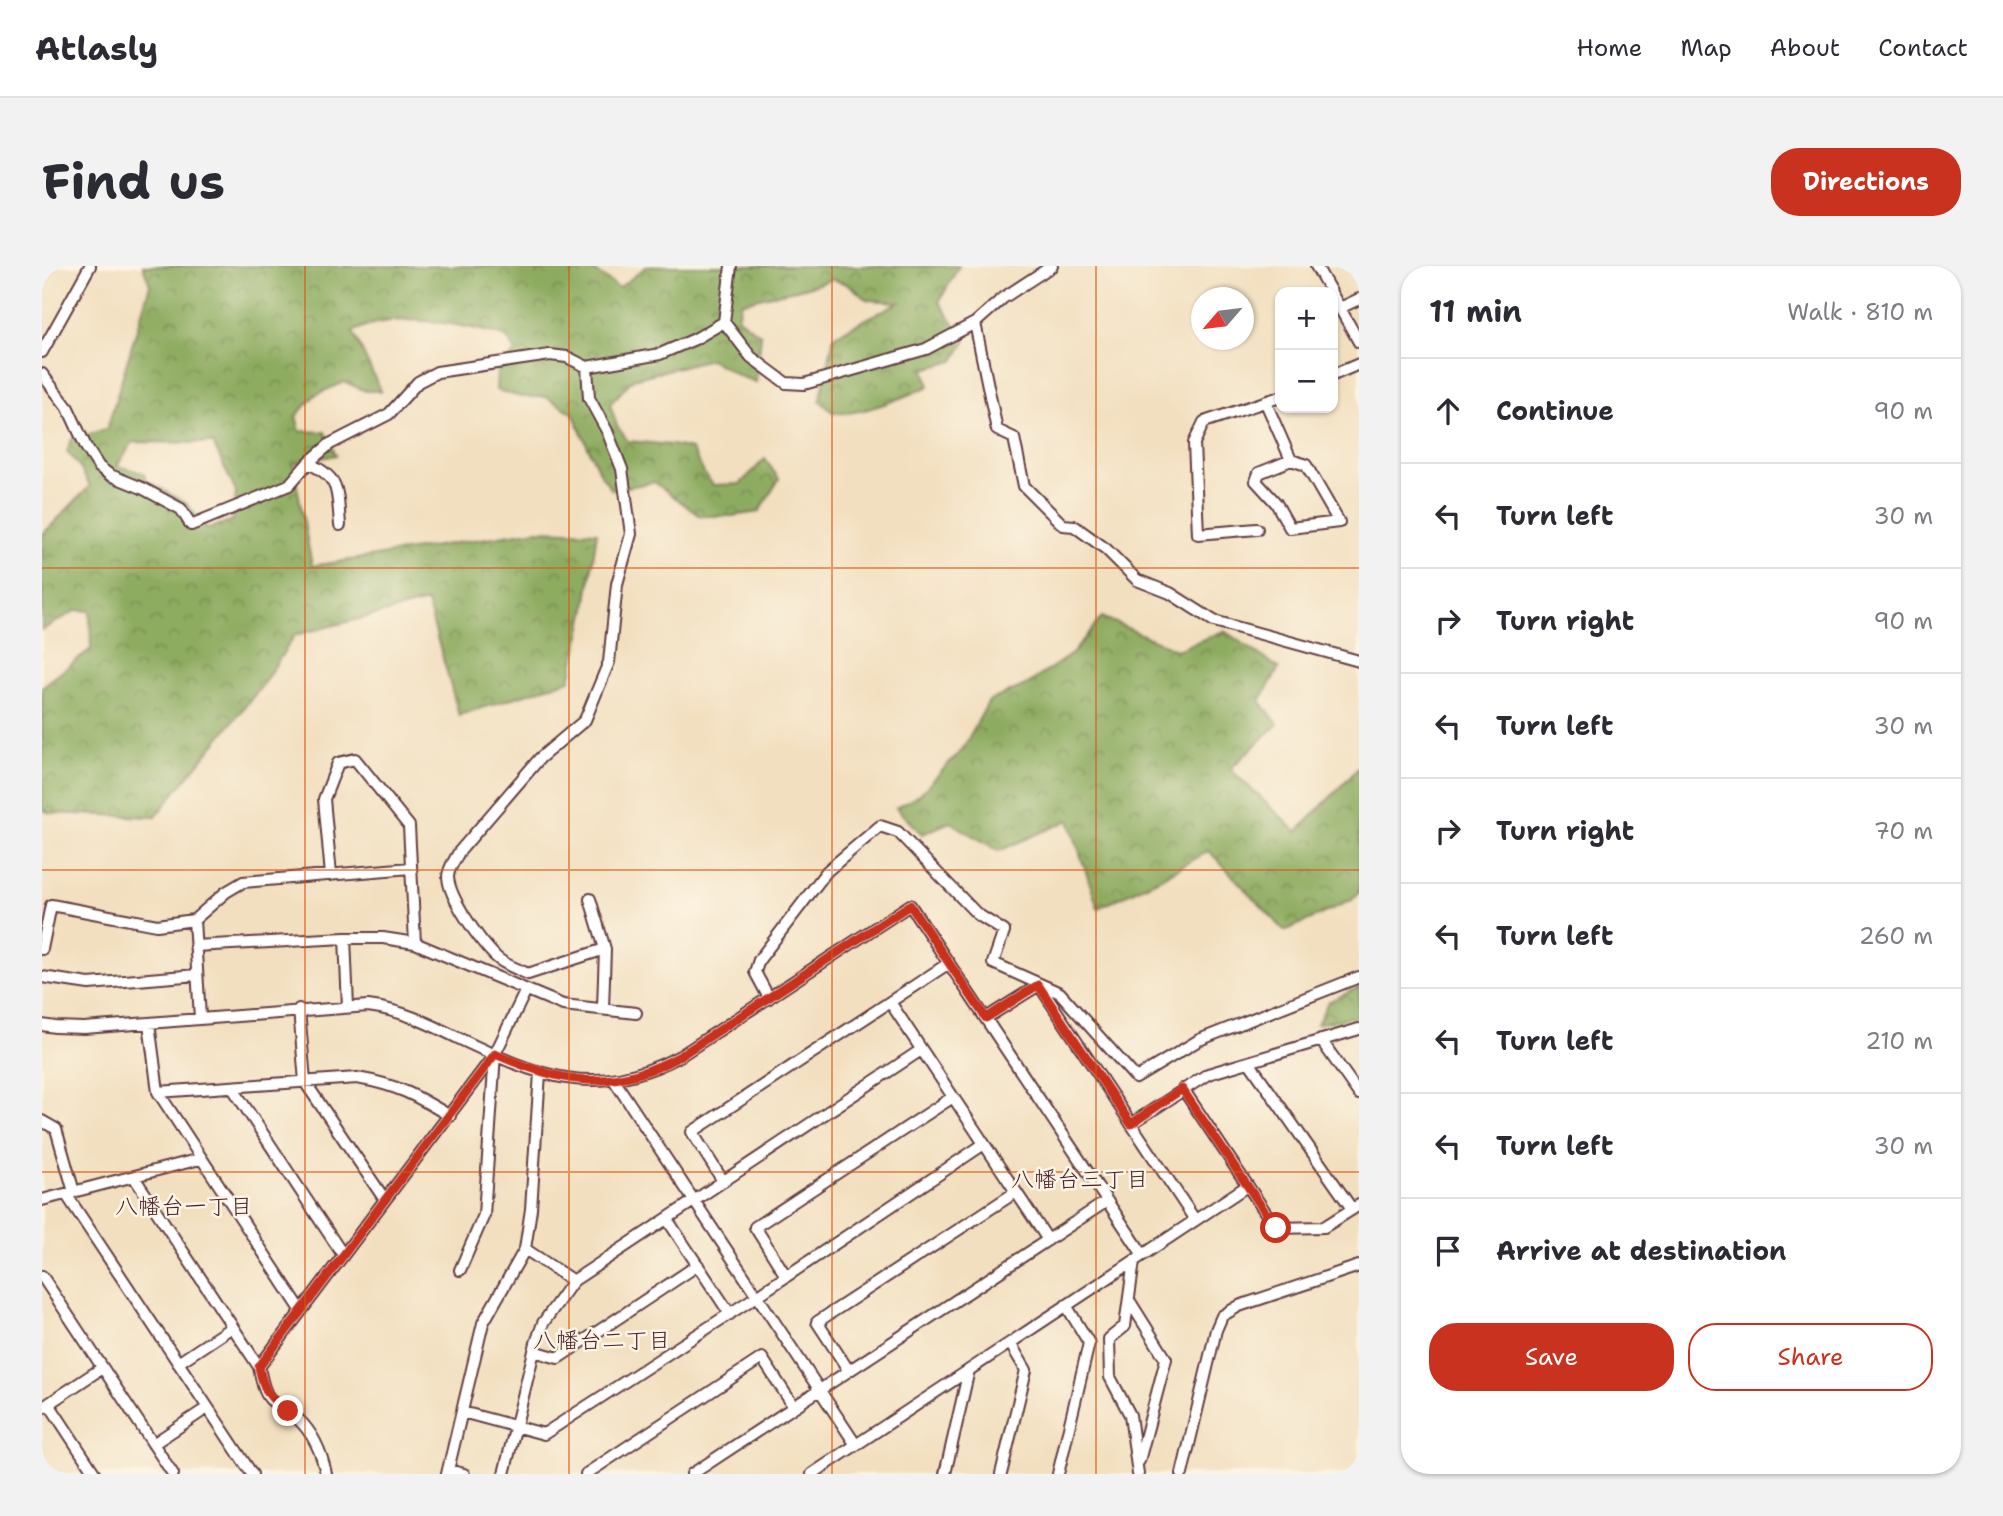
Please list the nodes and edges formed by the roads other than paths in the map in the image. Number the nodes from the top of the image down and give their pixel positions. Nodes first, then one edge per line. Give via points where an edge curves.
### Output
1 (90, 266) edge
2 (731, 266) edge
3 (1316, 266) edge
4 (1050, 267) edge
5 (1328, 287) edge
6 (1359, 299) edge
7 (1338, 304) edge
8 (1340, 308) junction
9 (724, 322) junction
10 (975, 323) junction
11 (1359, 342) edge
12 (42, 352) edge
13 (1359, 364) edge
14 (587, 367) junction
15 (1338, 373) edge
16 (42, 374) edge
17 (1275, 399) edge
18 (1266, 403) junction
19 (1291, 460) junction
20 (307, 463) junction
21 (340, 524) dead end
22 (1257, 529) dead end
23 (1359, 661) edge
24 (411, 869) junction
25 (331, 875) junction
26 (590, 900) dead end
27 (194, 920) junction
28 (345, 938) junction
29 (415, 943) junction
30 (195, 946) junction
31 (42, 949) edge
32 (606, 949) junction
33 (949, 963) junction
34 (197, 975) junction
35 (42, 977) edge
36 (1359, 978) edge
37 (1038, 985) junction
38 (526, 990) junction
39 (769, 998) junction
40 (890, 1002) junction
41 (348, 1007) junction
42 (603, 1008) junction
43 (299, 1009) junction
44 (636, 1013) dead end
45 (200, 1018) junction
46 (986, 1018) junction
47 (149, 1023) junction
48 (42, 1024) edge
49 (1359, 1029) edge
50 (1321, 1040) junction
51 (921, 1050) junction
52 (495, 1054) junction
53 (1249, 1062) junction
54 (540, 1073) junction
55 (614, 1080) junction
56 (305, 1082) junction
57 (232, 1087) junction
58 (1182, 1089) junction
59 (158, 1091) junction
60 (1359, 1094) edge
61 (953, 1097) junction
62 (450, 1116) junction
63 (42, 1121) edge
64 (1131, 1124) junction
65 (984, 1144) junction
66 (200, 1159) junction
67 (134, 1177) junction
68 (723, 1181) junction
69 (1247, 1186) junction
70 (1016, 1192) junction
71 (70, 1193) junction
72 (42, 1200) edge
73 (385, 1200) junction
74 (693, 1201) junction
75 (1107, 1201) junction
76 (1355, 1207) edge
77 (667, 1219) junction
78 (1195, 1220) junction
79 (1048, 1240) junction
80 (525, 1249) junction
81 (343, 1255) junction
82 (1138, 1258) junction
83 (698, 1265) junction
84 (1359, 1266) edge
85 (460, 1270) dead end
86 (42, 1276) edge
87 (786, 1276) junction
88 (573, 1281) junction
89 (757, 1296) junction
90 (1129, 1300) junction
91 (1066, 1305) junction
92 (301, 1310) junction
93 (730, 1314) junction
94 (232, 1326) junction
95 (1010, 1343) junction
96 (534, 1351) junction
97 (178, 1363) junction
98 (259, 1367) junction
99 (103, 1368) junction
100 (969, 1370) junction
101 (849, 1371) junction
102 (820, 1390) junction
103 (46, 1406) edge
104 (794, 1407) junction
105 (207, 1408) junction
106 (462, 1412) junction
107 (516, 1426) junction
108 (153, 1444) junction
109 (856, 1445) junction
110 (1138, 1470) edge
111 (448, 1472) edge
112 (95, 1474) edge
113 (173, 1474) edge
114 (252, 1474) edge
115 (326, 1474) edge
116 (464, 1474) edge
117 (504, 1474) edge
118 (586, 1474) edge
119 (692, 1474) edge
120 (812, 1474) edge
121 (945, 1474) edge
122 (1001, 1474) edge
123 (1058, 1474) edge
124 (1182, 1474) edge

1 - 12 street
2 - 9 street
3 - 5 street
4 - 10 street
6 - 8 street
7 - 8 street
8 - 11 street
9 - 10 street via 751,357 786,383 804,384 926,349
9 - 14 street via 660,354
10 - 23 street via 997,430 1014,438 1024,486 1063,525 1074,526 1106,549 1137,580 1170,593 1214,621
13 - 15 street
14 - 20 street via 550,355 437,372 418,382 389,414 330,444
14 - 32 street via 589,398 622,469 631,534 617,584 609,662 585,720 540,758 459,852 448,878 462,911 496,958 528,974
16 - 20 street via 68,408 99,467 181,509 191,525 289,485
17 - 18 street
18 - 19 street
18 - 22 street via 1204,422 1194,443 1198,534
19 - 19 street via 1306,464 1339,522 1290,528 1256,481 1259,473
20 - 21 street via 327,472 337,489
24 - 25 street
24 - 25 street via 409,826 355,759 338,763 324,799
24 - 29 street
25 - 27 street via 243,882
26 - 32 street
27 - 30 street
27 - 31 street via 157,925 51,905
28 - 29 street
28 - 30 street
28 - 41 street
29 - 38 street
30 - 34 street
32 - 42 street
33 - 39 street via 910,905
33 - 40 street
33 - 46 street
34 - 35 street via 89,985
34 - 45 street
36 - 37 street via 1199,1040 1136,1078 1059,993
37 - 39 street via 993,963 1004,931 977,914 898,832 880,826 827,871 759,960 755,972
37 - 46 street
37 - 64 street
38 - 42 street via 563,1004
38 - 52 street
39 - 55 street via 662,1066
40 - 51 street
40 - 68 street via 692,1132
41 - 43 street
41 - 52 street via 391,1009
42 - 44 street
43 - 45 street
43 - 56 street
45 - 47 street
46 - 75 street
47 - 48 street via 84,1028
47 - 59 street
49 - 50 street
50 - 53 street
50 - 60 street
51 - 61 street
51 - 68 street
52 - 54 street
52 - 62 street
52 - 85 street via 484,1215
53 - 58 street via 1208,1074
53 - 76 street
54 - 55 street
54 - 80 street
55 - 74 street
56 - 57 street
56 - 62 street via 357,1078 384,1083 406,1090
56 - 73 street
57 - 59 street
57 - 81 street
58 - 64 street
58 - 69 street
59 - 66 street
61 - 65 street
61 - 87 street via 755,1227
62 - 73 street
63 - 71 street via 57,1129
64 - 78 street
65 - 70 street
65 - 87 street
66 - 67 street
66 - 92 street
67 - 71 street
67 - 94 street
68 - 74 street
69 - 76 street via 1276,1228 1324,1227
69 - 78 street
70 - 79 street
70 - 101 street via 817,1322
71 - 72 street
71 - 97 street
73 - 81 street
74 - 77 street
74 - 89 street
75 - 79 street
75 - 82 street
77 - 83 street
77 - 88 street
78 - 82 street
79 - 101 street
80 - 88 street
80 - 106 street via 483,1324
81 - 92 street
82 - 90 street
82 - 91 street
83 - 93 street
83 - 96 street via 558,1358
84 - 124 street via 1239,1306 1222,1316
86 - 99 street
87 - 89 street
88 - 96 street via 543,1323
89 - 93 street
89 - 102 street
90 - 110 street via 1125,1326 1109,1339 1110,1377 1130,1415
90 - 110 street via 1166,1359
91 - 95 street
91 - 123 street via 1089,1343
92 - 98 street
93 - 107 street via 544,1434
94 - 97 street
94 - 98 street
95 - 100 street
95 - 122 street via 1026,1370
96 - 107 street
97 - 105 street
98 - 115 street via 270,1399 311,1435
99 - 103 street
99 - 108 street
100 - 109 street
100 - 121 street
101 - 102 street
102 - 104 street
102 - 109 street
103 - 112 street
104 - 118 street via 762,1358
104 - 119 street
105 - 108 street
105 - 114 street
106 - 107 street
106 - 111 street
107 - 117 street
108 - 113 street
109 - 120 street
111 - 116 street

